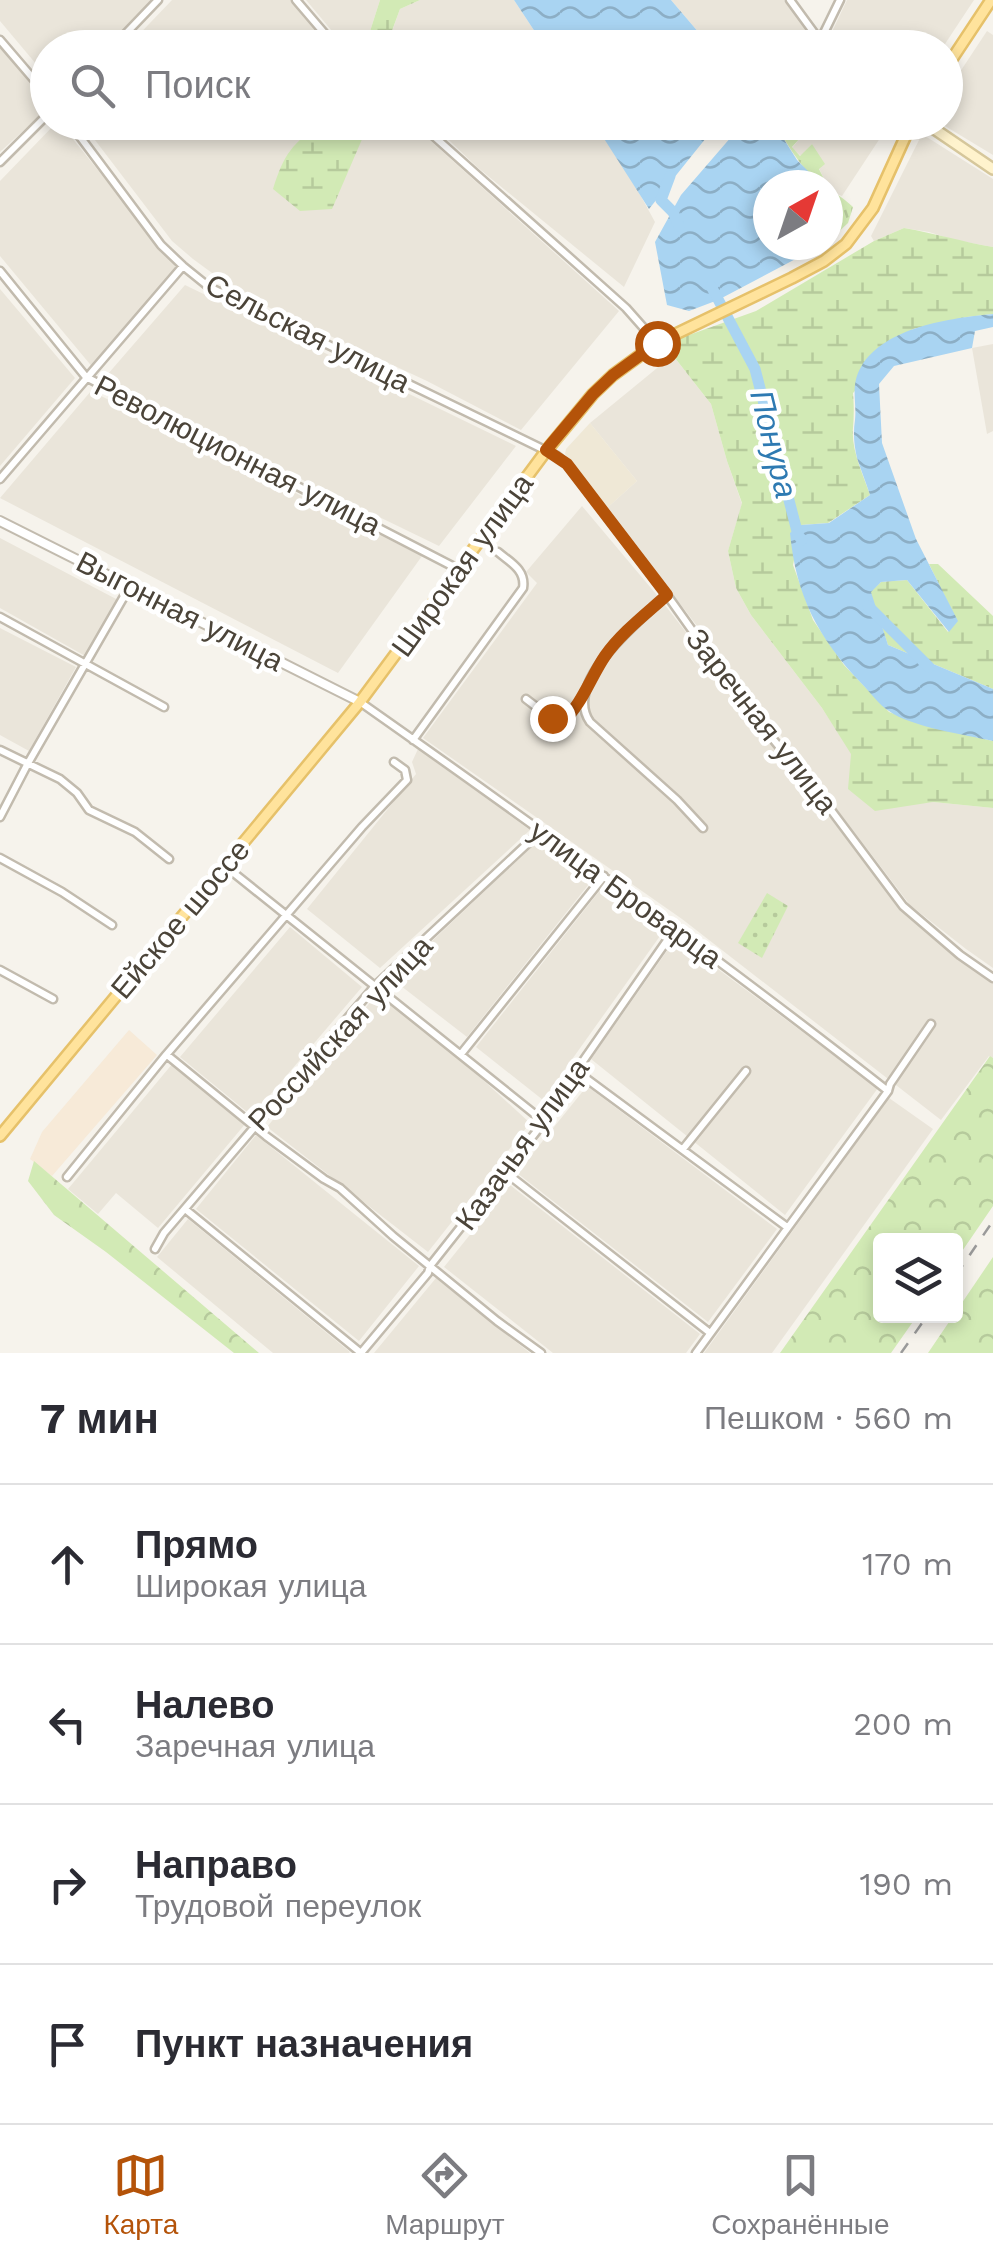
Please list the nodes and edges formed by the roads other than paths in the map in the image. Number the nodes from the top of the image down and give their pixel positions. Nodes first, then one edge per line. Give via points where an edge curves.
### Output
1 (158, 0) edge
2 (296, 0) edge
3 (790, 0) edge
4 (840, 0) edge
5 (991, 0) edge
6 (129, 30) edge
7 (322, 30) edge
8 (811, 30) edge
9 (826, 30) edge
10 (0, 40) edge
11 (963, 42) edge
12 (30, 75) edge
13 (30, 132) edge
14 (82, 140) edge
15 (438, 140) edge
16 (904, 140) edge
17 (950, 140) edge
18 (0, 162) edge
19 (993, 169) edge
20 (183, 266) junction
21 (0, 271) edge
22 (657, 343) junction
23 (86, 378) junction
24 (546, 450) junction
25 (0, 479) edge
26 (0, 521) edge
27 (498, 552) dead end
28 (458, 569) junction
29 (130, 586) junction
30 (667, 595) junction
31 (0, 617) edge
32 (85, 664) junction
33 (582, 696) junction
34 (526, 699) dead end
35 (360, 702) junction
36 (164, 707) dead end
37 (413, 740) junction
38 (0, 750) edge
39 (394, 762) dead end
40 (27, 765) junction
41 (0, 817) edge
42 (703, 828) dead end
43 (541, 831) junction
44 (0, 858) edge
45 (169, 859) dead end
46 (225, 866) junction
47 (604, 876) junction
48 (288, 916) junction
49 (112, 925) dead end
50 (676, 929) junction
51 (0, 970) edge
52 (993, 978) edge
53 (375, 986) junction
54 (53, 999) dead end
55 (931, 1024) dead end
56 (462, 1054) junction
57 (166, 1055) junction
58 (576, 1071) junction
59 (746, 1071) dead end
60 (888, 1091) junction
61 (542, 1120) junction
62 (256, 1125) junction
63 (0, 1136) edge
64 (683, 1149) junction
65 (505, 1172) junction
66 (67, 1177) dead end
67 (185, 1209) junction
68 (786, 1227) junction
69 (155, 1249) dead end
70 (430, 1266) junction
71 (710, 1333) junction
72 (361, 1353) edge
73 (541, 1353) edge
74 (696, 1353) edge

1 - 6 street
2 - 7 street
3 - 8 street
4 - 9 street
5 - 11 main road
10 - 12 street
13 - 18 street
14 - 20 street, Сельская улица
15 - 22 street
16 - 22 main road, Широкая улица via 846,244
17 - 19 main road
20 - 23 street
20 - 24 street, Сельская улица via 209,287
21 - 23 street, Революционная улица
22 - 24 main road, Широкая улица via 593,394
23 - 25 street
23 - 28 street, Революционная улица
24 - 28 main road, Широкая улица
24 - 30 street, Заречная улица via 567,464
26 - 29 street, Выгонная улица
27 - 37 street via 522,572 522,588
28 - 35 main road, Широкая улица
29 - 32 street
29 - 35 street, Выгонная улица
30 - 33 street via 618,640
30 - 52 street, Заречная улица via 903,906
31 - 32 street
32 - 36 street
32 - 40 street
33 - 34 street via 562,722
33 - 42 street via 590,722
35 - 37 street, улица Броварца
35 - 46 main road, Ейское шоссе
37 - 43 street, улица Броварца
38 - 40 street
39 - 48 street via 407,780
40 - 41 street
40 - 45 street via 60,779 89,810 136,832
43 - 47 street, улица Броварца
43 - 53 street, Российская улица
44 - 49 street
46 - 48 street
46 - 63 main road, Ейское шоссе
47 - 50 street, улица Броварца
47 - 56 street
48 - 53 street
48 - 57 street
50 - 58 street, Казачья улица
50 - 60 street, улица Броварца
51 - 54 street
53 - 56 street
53 - 62 street, Российская улица
55 - 60 street
56 - 61 street
57 - 62 street
57 - 66 street
58 - 61 street, Казачья улица
58 - 64 street
59 - 64 street
60 - 68 street
61 - 65 street, Казачья улица
62 - 67 street, Российская улица
62 - 70 street
64 - 68 street
65 - 70 street, Казачья улица
65 - 71 street
67 - 69 street, Российская улица
67 - 72 street
68 - 71 street
70 - 72 street, Казачья улица
70 - 73 street
71 - 74 street

